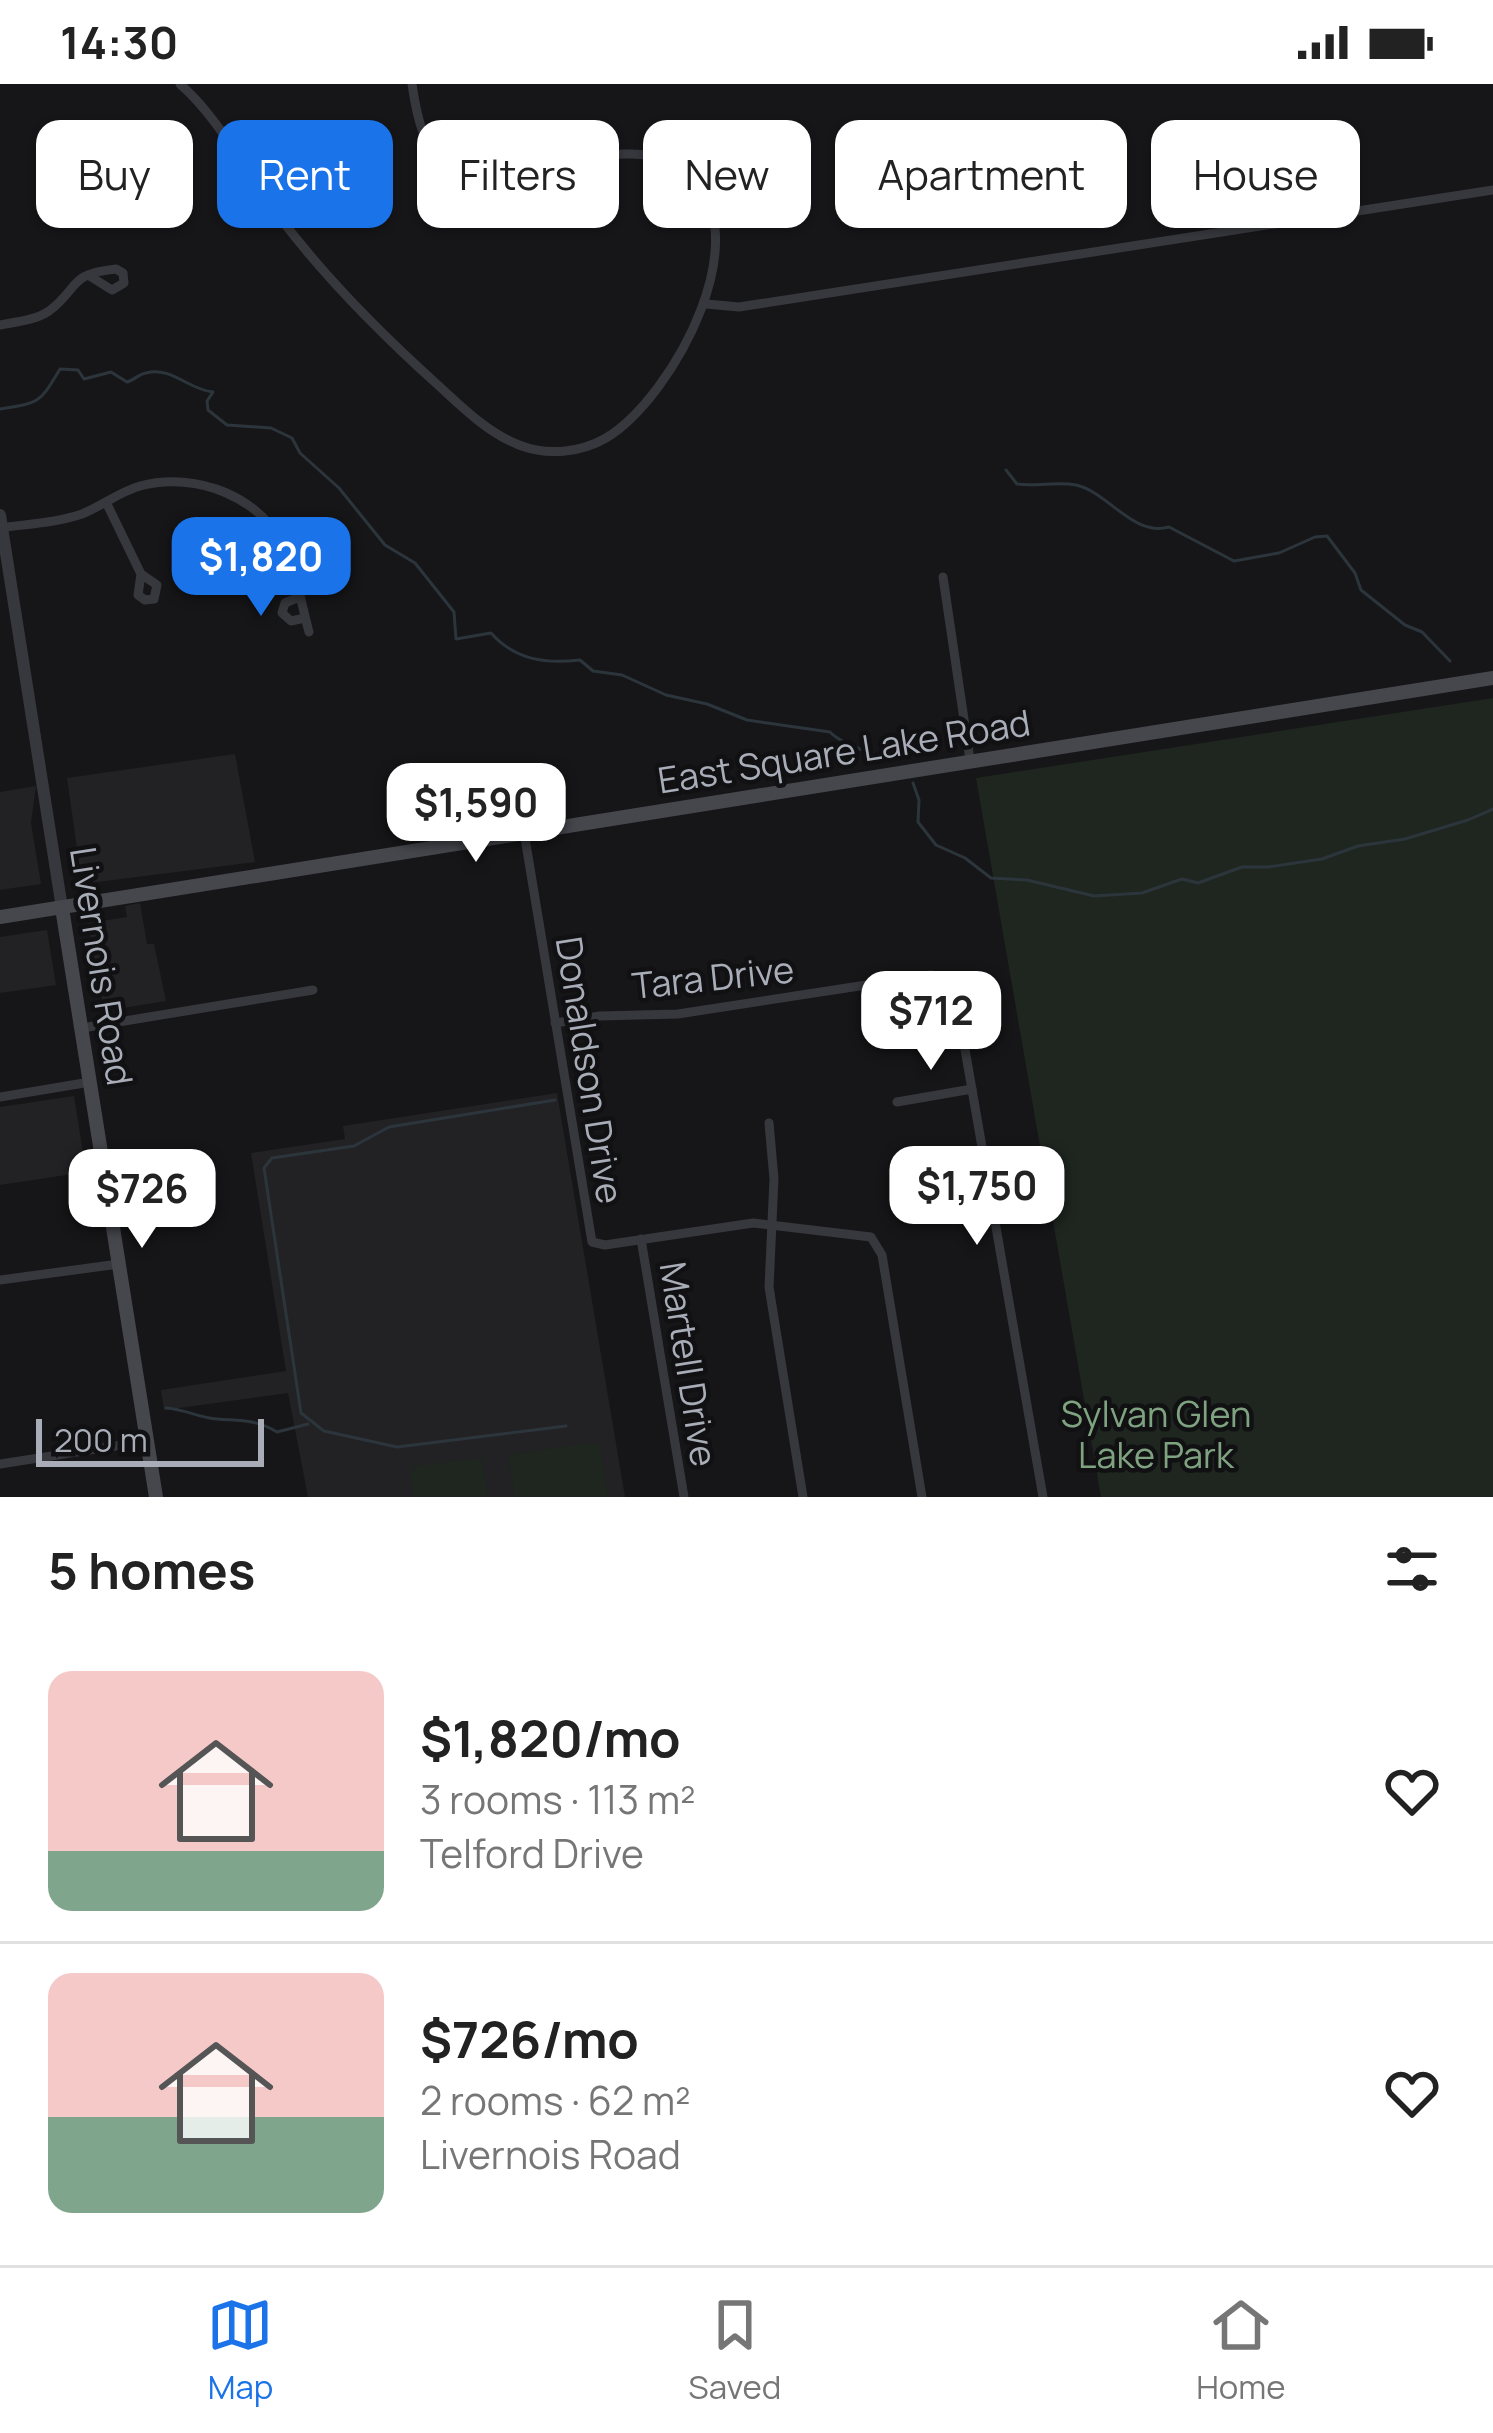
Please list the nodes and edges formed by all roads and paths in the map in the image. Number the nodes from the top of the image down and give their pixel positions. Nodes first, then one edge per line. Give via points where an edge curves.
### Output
1 (180, 84) edge
2 (412, 84) edge
3 (1493, 190) edge
4 (88, 275) dead end
5 (706, 304) junction
6 (0, 325) edge
7 (106, 502) junction
8 (1, 524) edge
9 (141, 574) dead end
10 (943, 577) dead end
11 (299, 597) junction
12 (305, 618) junction
13 (309, 632) dead end
14 (1493, 678) edge
15 (970, 760) junction
16 (524, 832) junction
17 (62, 908) junction
18 (0, 917) edge
19 (313, 990) dead end
20 (555, 1023) junction
21 (82, 1028) junction
22 (90, 1082) junction
23 (972, 1089) junction
24 (0, 1097) edge
25 (897, 1102) dead end
26 (769, 1123) dead end
27 (772, 1225) junction
28 (641, 1239) junction
29 (119, 1264) junction
30 (0, 1280) edge
31 (147, 1442) junction
32 (0, 1464) edge
33 (156, 1497) edge
34 (684, 1497) edge
35 (803, 1497) edge
36 (922, 1497) edge
37 (1043, 1497) edge

1 - 5 street via 357,310 513,443 573,450 616,432 650,395
2 - 5 street via 430,147 459,168 501,172 632,155 677,166 701,190 713,226
3 - 5 street via 753,304
4 - 6 street via 45,314
7 - 8 street via 75,516
7 - 9 street
7 - 11 street via 155,484 233,495 279,537
8 - 17 street, Livernois Road
10 - 15 street
11 - 12 street
11 - 12 street via 282,613
12 - 13 street
14 - 15 main road, East Square Lake Road
15 - 16 main road, East Square Lake Road
16 - 17 main road, East Square Lake Road
16 - 20 street, Donaldson Drive
17 - 18 main road, East Square Lake Road
17 - 21 main road, Livernois Road
19 - 21 street
20 - 23 street, Tara Drive via 678,1014 931,975 955,992
20 - 28 street, Donaldson Drive via 590,1236 595,1244
21 - 22 main road, Livernois Road
22 - 24 street
22 - 29 main road, Livernois Road
23 - 25 street
23 - 37 street
26 - 27 street
27 - 28 street
27 - 35 street via 770,1297
27 - 36 street via 871,1237 882,1255
28 - 34 street, Martell Drive
29 - 30 street
29 - 31 main road, Livernois Road
31 - 32 street
31 - 33 main road, Livernois Road

